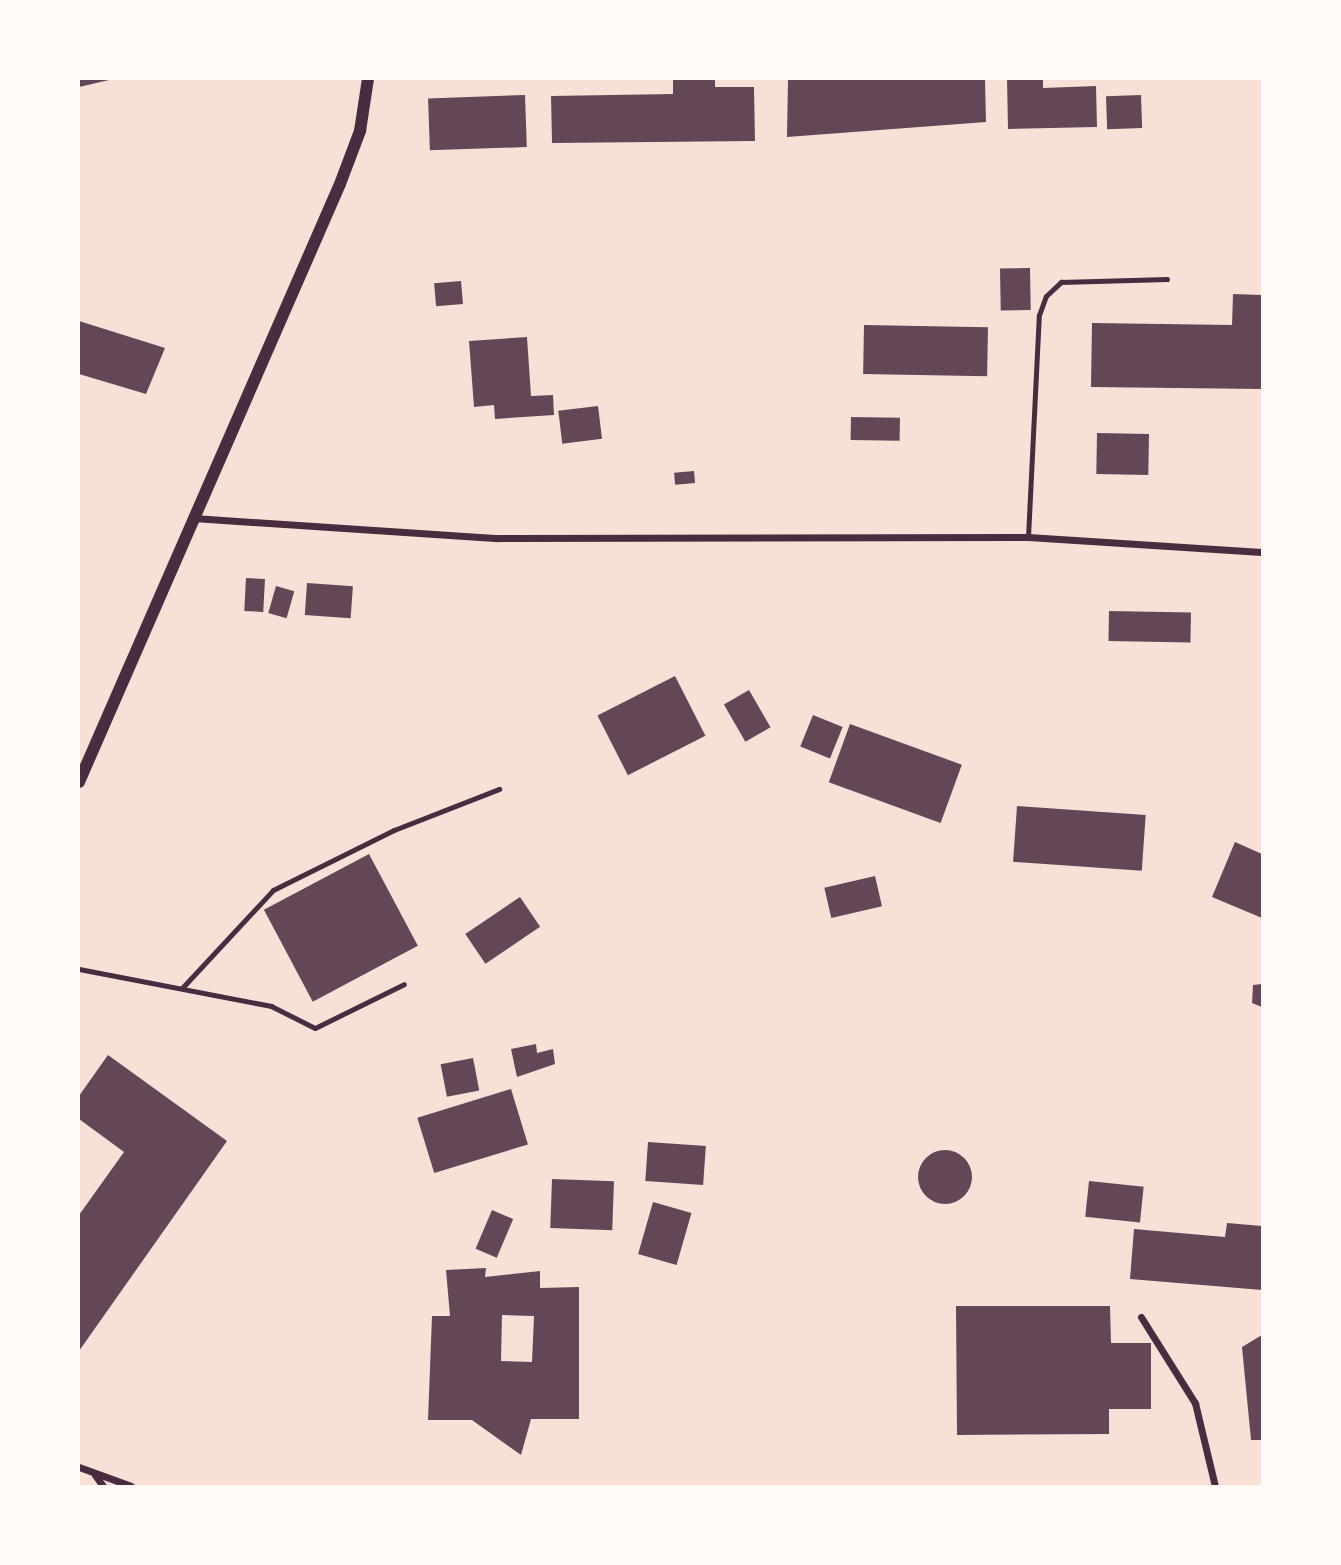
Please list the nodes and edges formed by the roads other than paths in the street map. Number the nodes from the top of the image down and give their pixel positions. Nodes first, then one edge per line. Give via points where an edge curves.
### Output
1 (368, 79) edge
2 (1167, 279) dead end
3 (193, 518) junction
4 (1028, 537) junction
5 (1262, 551) edge
6 (79, 782) edge
7 (499, 789) dead end
8 (79, 968) edge
9 (404, 984) dead end
10 (182, 988) junction
11 (1141, 1317) dead end
12 (79, 1467) edge
13 (94, 1474) junction
14 (103, 1486) edge
15 (131, 1486) edge
16 (1215, 1486) edge

1 - 3 street via 360,131 340,184
2 - 4 lane via 1061,282 1046,296 1040,315
3 - 4 street via 498,538
3 - 6 street
4 - 5 street
7 - 10 lane via 394,830 273,890
8 - 10 lane
9 - 10 lane via 315,1028 271,1006
11 - 16 street via 1195,1403
12 - 13 street
13 - 14 street
13 - 15 street

